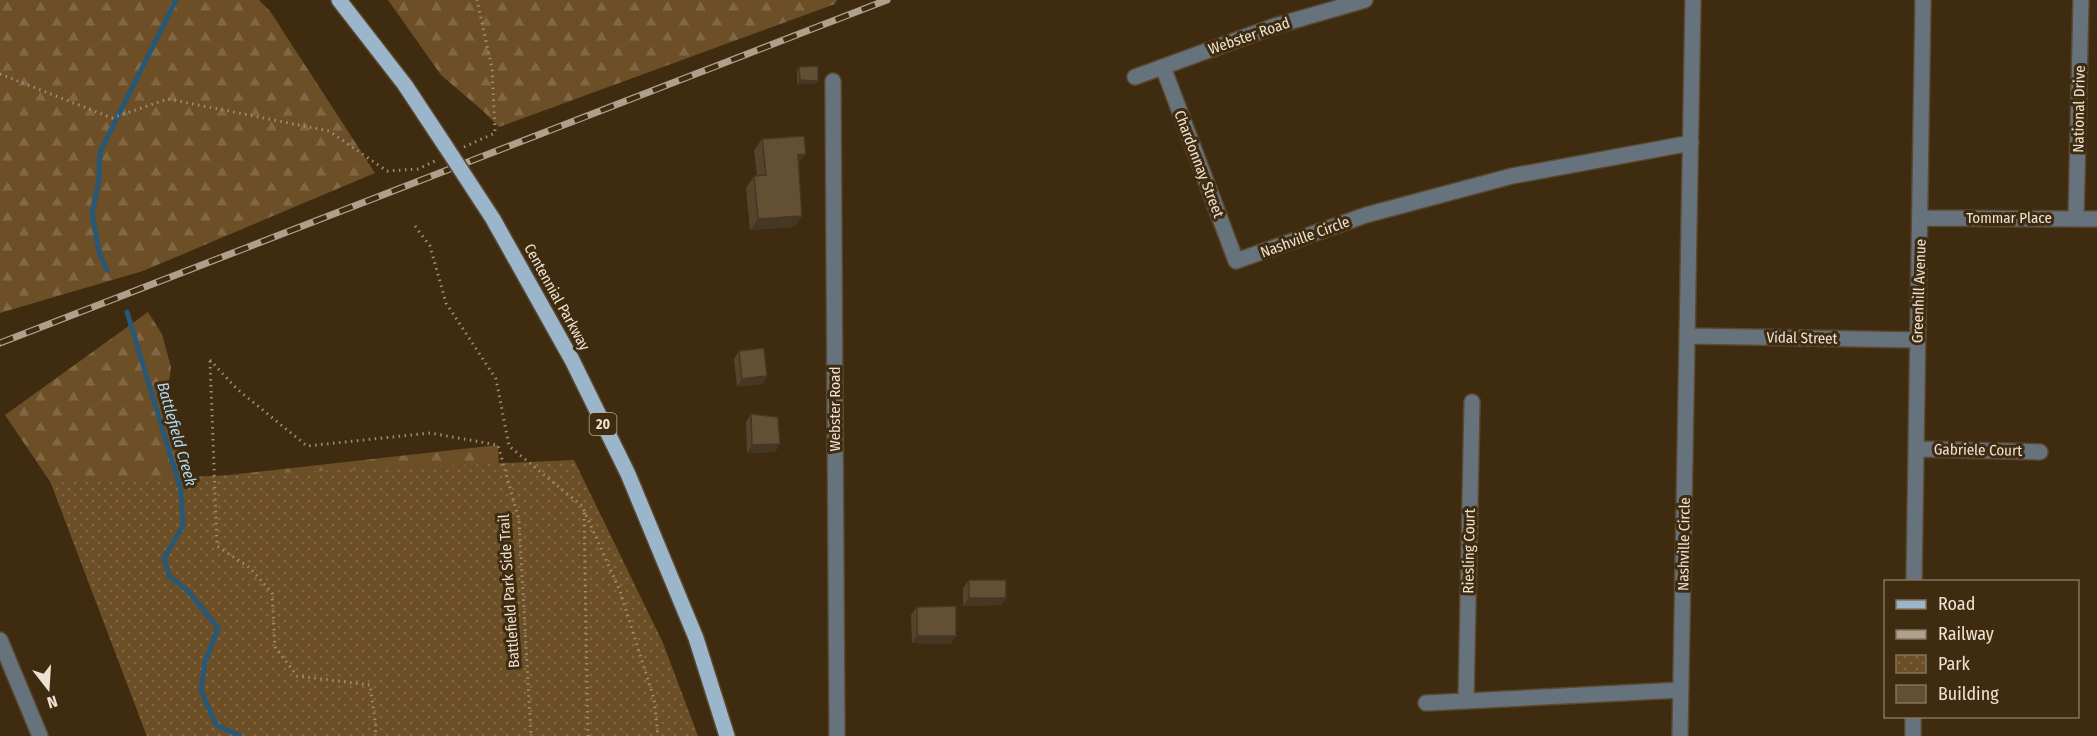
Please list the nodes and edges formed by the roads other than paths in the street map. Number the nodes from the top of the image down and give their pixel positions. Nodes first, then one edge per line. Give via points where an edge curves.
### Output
1 (339, 0) edge
2 (1365, 0) edge
3 (1693, 0) edge
4 (1923, 0) edge
5 (2081, 0) edge
6 (1163, 67) junction
7 (1135, 77) dead end
8 (833, 81) dead end
9 (1691, 143) junction
10 (1921, 218) junction
11 (2076, 219) junction
12 (2097, 219) edge
13 (1236, 261) joint
14 (1688, 336) junction
15 (1917, 340) junction
16 (1472, 402) dead end
17 (1916, 449) junction
18 (2040, 452) dead end
19 (1914, 580) edge
20 (0, 640) edge
21 (1681, 690) junction
22 (1466, 701) junction
23 (1426, 703) dead end
24 (1913, 718) edge
25 (40, 736) edge
26 (727, 736) edge
27 (837, 736) edge
28 (1680, 736) edge
29 (1913, 736) edge

1 - 26 main road, Centennial Parkway / 20, bridge via 405,86 493,219 572,360 628,474 696,638
2 - 6 street, Webster Road via 1275,26
3 - 9 street, Nashville Circle
4 - 10 street, Greenhill Avenue
5 - 11 street, National Drive
6 - 7 street, Webster Road
6 - 13 street, Chardonnay Street
8 - 27 street, Webster Road
9 - 13 street, Nashville Circle via 1512,176 1366,215
9 - 14 street, Nashville Circle
10 - 11 street, Tommar Place
10 - 15 street, Greenhill Avenue
11 - 12 street, Tommar Place
14 - 15 street, Vidal Street
14 - 21 street, Nashville Circle
15 - 17 street, Greenhill Avenue
16 - 22 street, Riesling Court
17 - 18 street, Gabriele Court
17 - 19 street, Greenhill Avenue
20 - 25 street
21 - 22 street
21 - 28 street, Nashville Circle
22 - 23 street
24 - 29 street

